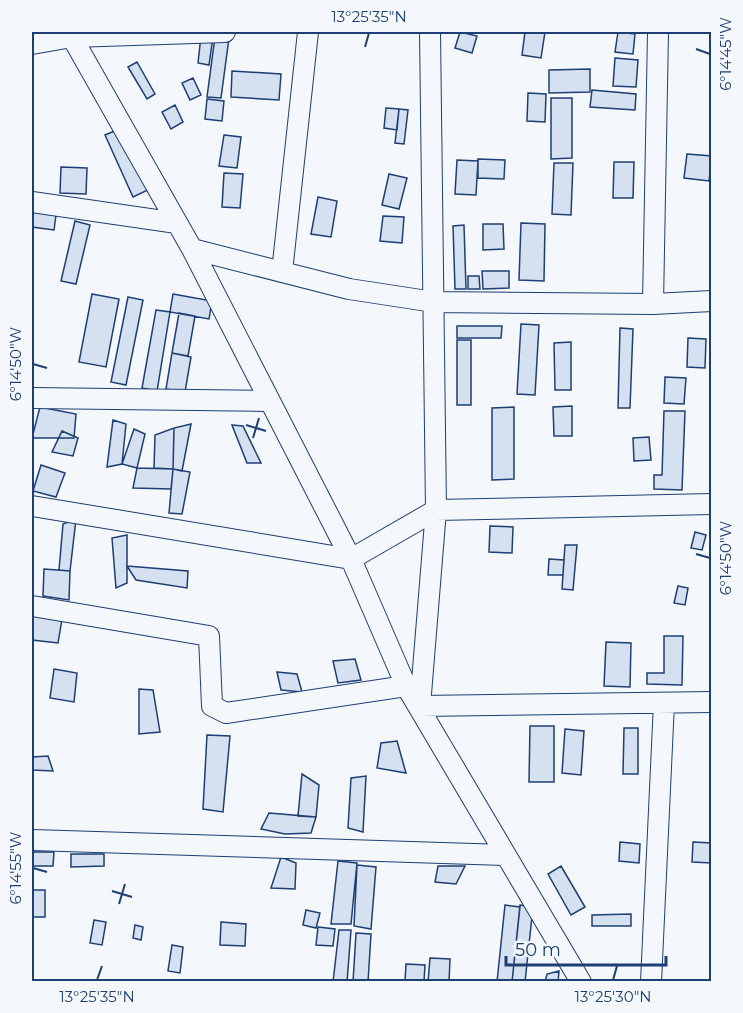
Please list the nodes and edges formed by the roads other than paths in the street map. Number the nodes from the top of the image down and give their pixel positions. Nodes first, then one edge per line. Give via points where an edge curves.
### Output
1 (225, 32) edge
2 (308, 32) edge
3 (430, 32) edge
4 (658, 32) edge
5 (70, 34) edge
6 (32, 44) edge
7 (32, 202) edge
8 (177, 223) junction
9 (192, 249) junction
10 (282, 272) junction
11 (711, 301) edge
12 (434, 302) junction
13 (653, 304) junction
14 (32, 398) edge
15 (269, 401) junction
16 (711, 504) edge
17 (32, 506) edge
18 (436, 510) junction
19 (351, 559) junction
20 (32, 606) edge
21 (406, 686) junction
22 (711, 702) edge
23 (664, 703) junction
24 (420, 706) junction
25 (32, 840) edge
26 (505, 855) junction
27 (581, 981) edge
28 (651, 981) edge

1 - 5 street
2 - 10 street
3 - 12 street
4 - 13 street
5 - 6 street
5 - 8 street
7 - 8 street
8 - 9 street
9 - 10 street
9 - 15 street
10 - 12 street via 349,289
11 - 13 street
12 - 13 street
12 - 18 street
14 - 15 street
15 - 19 street
16 - 18 street
17 - 19 street
18 - 19 street
18 - 24 street
19 - 21 street
20 - 21 street via 209,636 212,706 226,713
21 - 24 street
22 - 23 street
23 - 24 street
23 - 28 street
24 - 26 street
25 - 26 street
26 - 27 street

